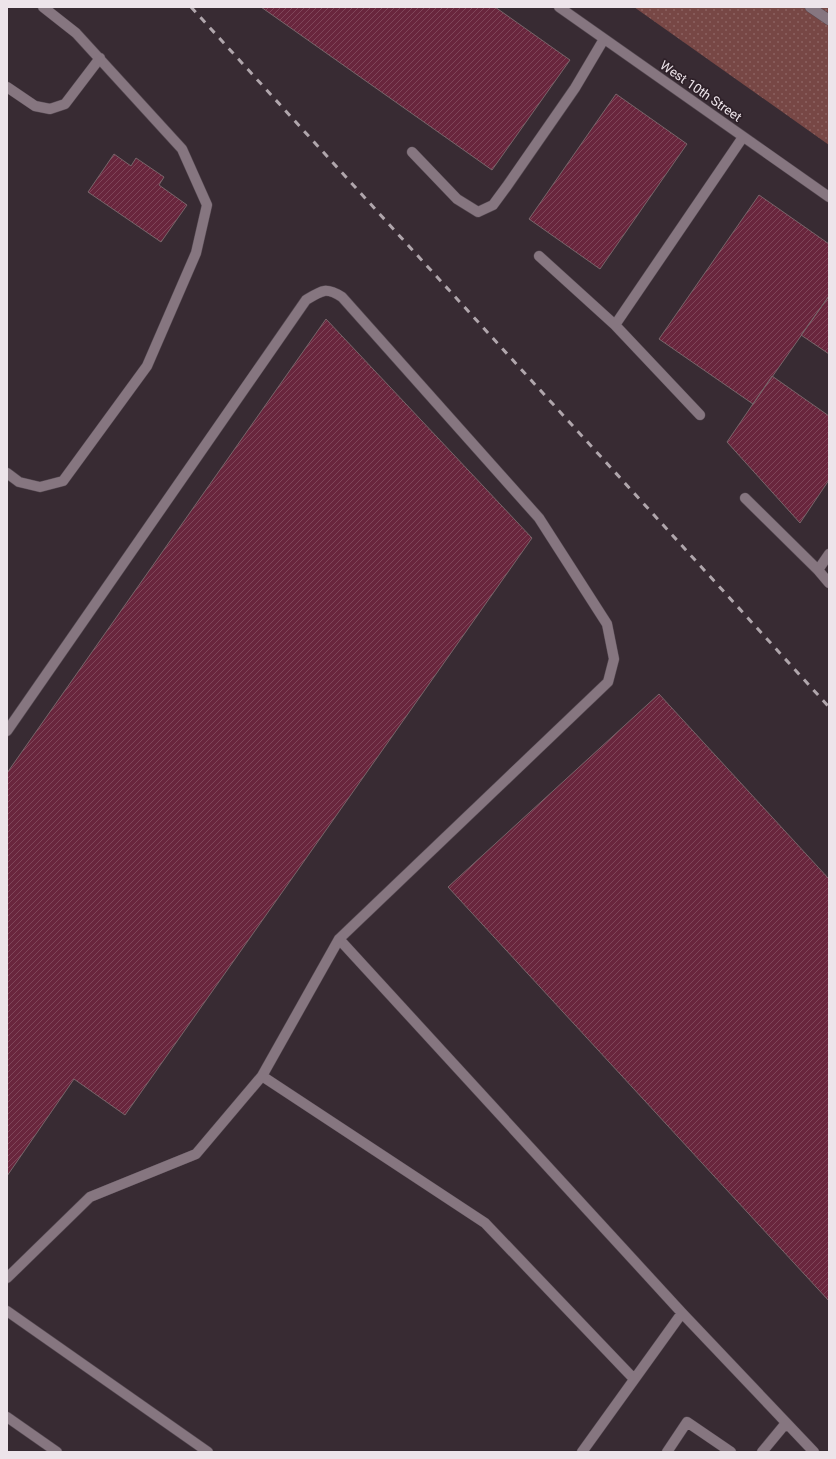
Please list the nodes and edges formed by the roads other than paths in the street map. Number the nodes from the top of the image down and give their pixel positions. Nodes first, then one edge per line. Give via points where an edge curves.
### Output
1 (43, 7) edge
2 (558, 7) edge
3 (810, 7) edge
4 (829, 20) edge
5 (604, 39) junction
6 (100, 58) junction
7 (7, 87) edge
8 (743, 136) junction
9 (412, 152) dead end
10 (829, 197) edge
11 (539, 256) dead end
12 (615, 325) junction
13 (700, 415) dead end
14 (7, 473) edge
15 (745, 498) dead end
16 (829, 554) edge
17 (818, 570) junction
18 (829, 583) edge
19 (7, 731) edge
20 (339, 939) junction
21 (262, 1076) junction
22 (7, 1278) edge
23 (7, 1311) edge
24 (682, 1312) junction
25 (634, 1380) junction
26 (7, 1417) edge
27 (786, 1423) junction
28 (57, 1452) edge
29 (208, 1452) edge
30 (582, 1452) edge
31 (667, 1452) edge
32 (731, 1452) edge
33 (762, 1452) edge
34 (814, 1452) edge

1 - 6 street via 76,33
2 - 5 street, West 10th Street
3 - 4 street
5 - 8 street, West 10th Street
5 - 9 street via 575,88 493,204 478,212 457,199
6 - 7 street via 65,104 50,109 35,106
6 - 14 street via 182,149 207,205 196,253 147,366 63,481 40,487 19,482
8 - 10 street, West 10th Street
8 - 12 street
11 - 12 street
12 - 13 street
15 - 17 street
16 - 17 street
17 - 18 street
19 - 20 street via 306,300 318,292 332,290 342,297 539,518 607,624 614,659 608,682
20 - 21 street
20 - 24 street
21 - 22 street via 196,1154 90,1197
21 - 25 street via 485,1223
23 - 29 street
24 - 25 street
24 - 27 street
25 - 30 street
26 - 28 street
27 - 33 street
27 - 34 street
31 - 32 street via 687,1422

